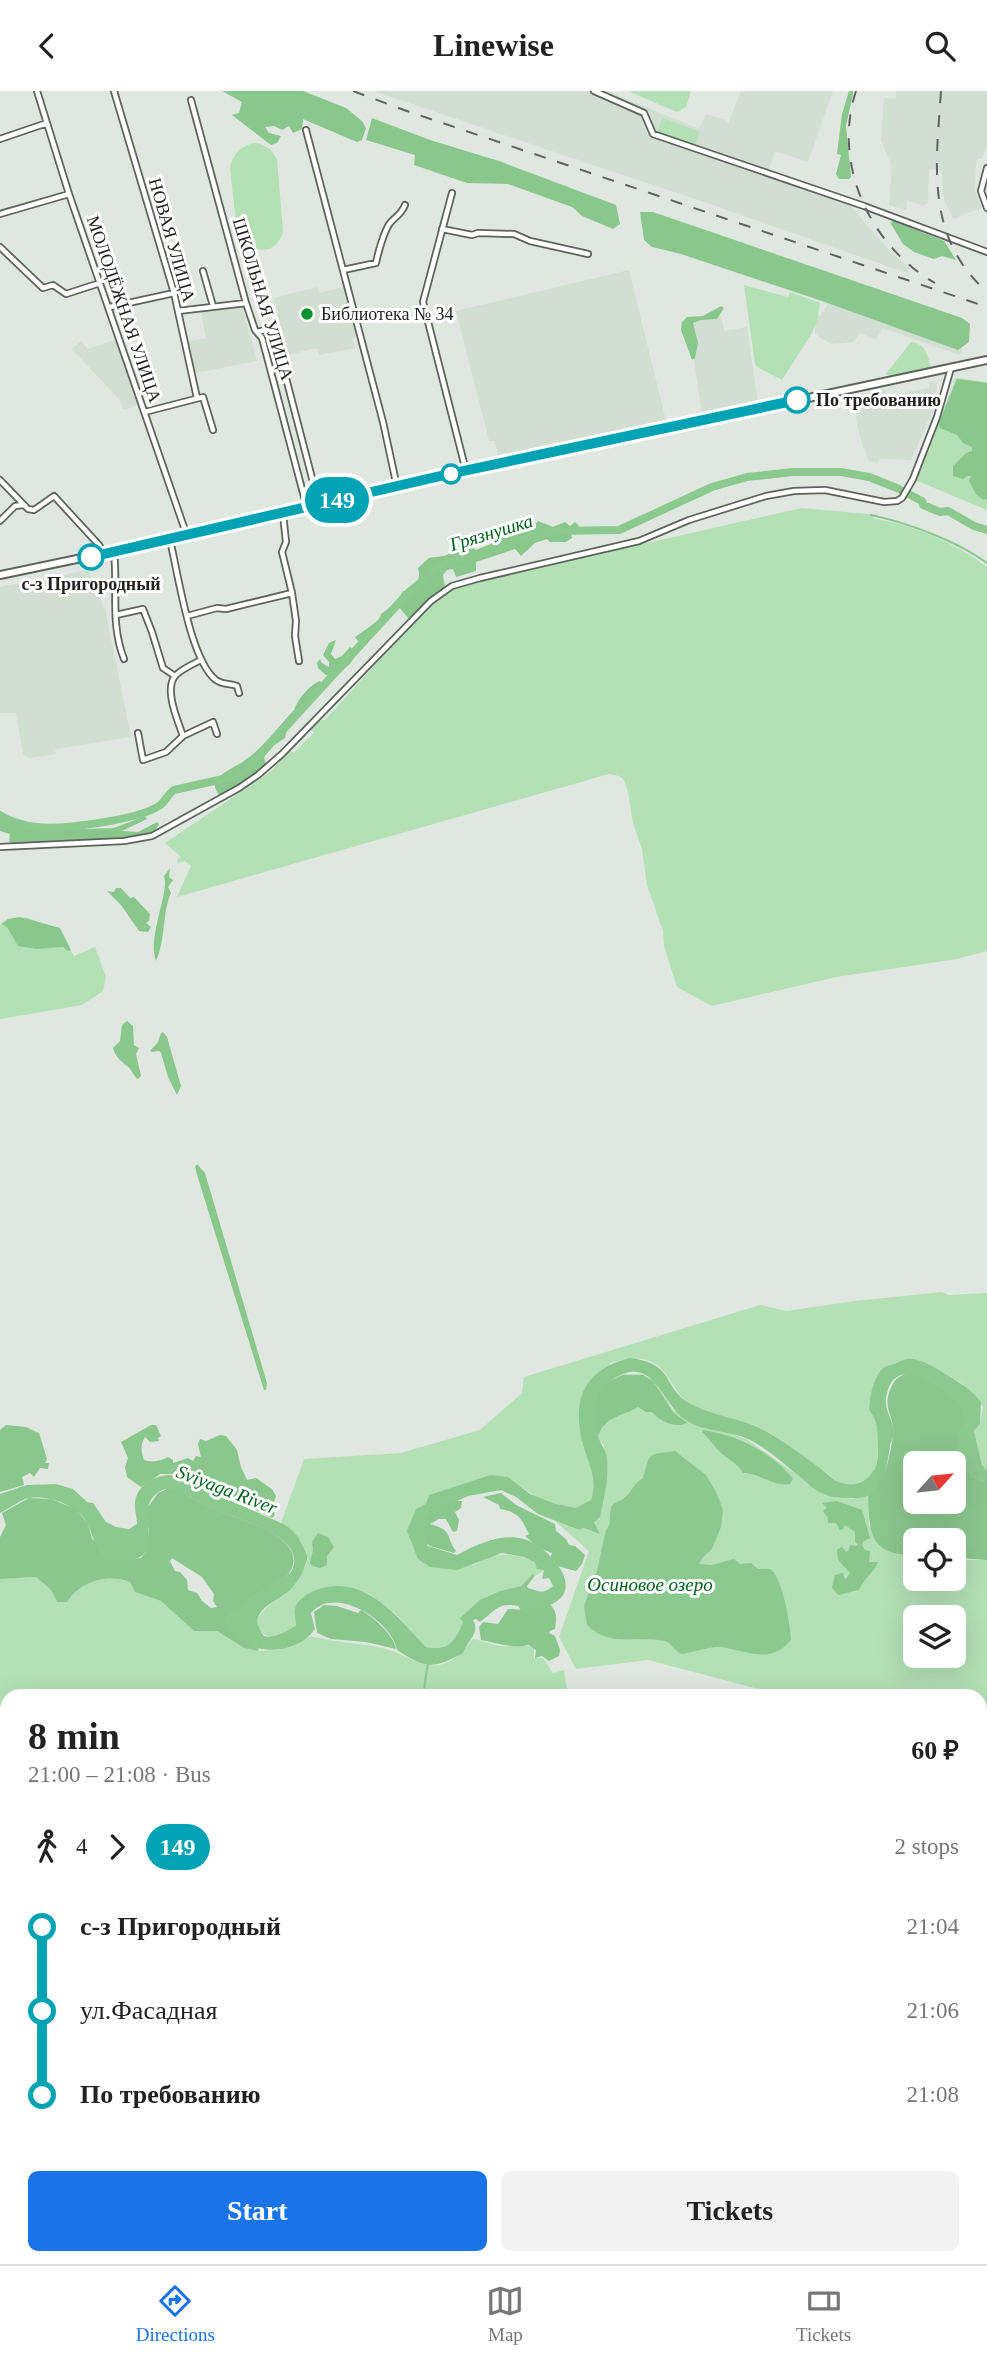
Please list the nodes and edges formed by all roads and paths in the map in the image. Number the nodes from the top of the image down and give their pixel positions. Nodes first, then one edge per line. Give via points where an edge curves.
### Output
1 (37, 91) edge
2 (114, 91) edge
3 (594, 91) edge
4 (191, 100) dead end
5 (47, 123) junction
6 (306, 130) dead end
7 (0, 139) edge
8 (987, 169) edge
9 (452, 193) dead end
10 (69, 194) junction
11 (405, 205) dead end
12 (987, 208) edge
13 (0, 214) edge
14 (442, 229) junction
15 (987, 243) edge
16 (0, 247) edge
17 (979, 249) junction
18 (987, 252) edge
19 (588, 254) dead end
20 (343, 270) junction
21 (203, 271) dead end
22 (100, 283) junction
23 (174, 293) junction
24 (246, 303) junction
25 (213, 306) junction
26 (109, 307) junction
27 (178, 311) junction
28 (257, 332) junction
29 (987, 360) edge
30 (951, 368) junction
31 (197, 398) junction
32 (145, 412) junction
33 (213, 429) dead end
34 (466, 471) junction
35 (0, 480) edge
36 (397, 487) junction
37 (24, 505) junction
38 (319, 505) junction
39 (307, 507) junction
40 (283, 514) junction
41 (0, 521) edge
42 (187, 536) junction
43 (170, 540) junction
44 (114, 551) junction
45 (104, 554) junction
46 (0, 575) edge
47 (292, 593) junction
48 (116, 615) junction
49 (187, 616) junction
50 (124, 659) dead end
51 (201, 660) junction
52 (299, 661) dead end
53 (175, 676) junction
54 (239, 693) dead end
55 (138, 733) dead end
56 (217, 734) dead end
57 (183, 736) junction
58 (0, 847) edge

1 - 5 street, МОЛОДЁЖНАЯ УЛИЦА
2 - 23 street, НОВАЯ УЛИЦА
3 - 17 street via 645,113 653,134
4 - 24 street, ШКОЛЬНАЯ УЛИЦА
5 - 7 street
5 - 10 street, МОЛОДЁЖНАЯ УЛИЦА
6 - 20 street
8 - 12 street via 981,191
9 - 14 street
10 - 13 street
10 - 22 street, МОЛОДЁЖНАЯ УЛИЦА
11 - 20 street via 389,224 376,263
14 - 19 street via 472,235 514,234
14 - 34 street via 423,302
15 - 17 street
16 - 22 street via 43,288 54,285 66,294
17 - 18 street
20 - 36 street
21 - 25 street
22 - 26 street, МОЛОДЁЖНАЯ УЛИЦА
23 - 26 street
23 - 27 street, НОВАЯ УЛИЦА
24 - 25 street
24 - 28 street, ШКОЛЬНАЯ УЛИЦА
25 - 27 street
26 - 32 street, МОЛОДЁЖНАЯ УЛИЦА
27 - 31 street, НОВАЯ УЛИЦА
28 - 38 street via 272,328
28 - 39 street, ШКОЛЬНАЯ УЛИЦА
29 - 30 main road
30 - 34 main road
30 - 58 street via 913,479 897,501 825,490 766,496 639,541 452,586 431,601 282,754 239,788 152,836
31 - 32 street
31 - 33 street, НОВАЯ УЛИЦА via 203,397
32 - 42 street, МОЛОДЁЖНАЯ УЛИЦА
34 - 36 main road
35 - 37 street
36 - 38 main road
37 - 41 street via 15,506
37 - 45 street via 34,510 54,496
38 - 39 main road
39 - 40 main road
40 - 42 main road
40 - 47 street via 286,542 282,552
42 - 43 main road
43 - 44 main road
43 - 49 street
44 - 45 main road
44 - 48 street
45 - 46 main road
47 - 49 street
47 - 52 street
48 - 50 street
48 - 53 street via 143,609 163,668
49 - 51 street
51 - 53 street
51 - 54 street via 214,678 237,686
53 - 57 street via 171,702
55 - 57 street via 143,760 166,752
56 - 57 street via 213,722

